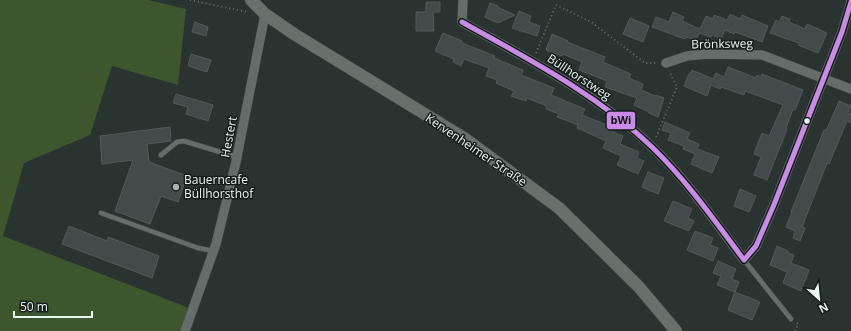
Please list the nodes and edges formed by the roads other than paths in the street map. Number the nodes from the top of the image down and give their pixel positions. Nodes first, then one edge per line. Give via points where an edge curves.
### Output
1 (251, 0) edge
2 (463, 0) edge
3 (851, 2) edge
4 (265, 14) junction
5 (666, 63) road end
6 (825, 78) junction
7 (851, 89) edge
8 (161, 155) dead end
9 (237, 157) junction
10 (101, 213) dead end
11 (214, 252) junction
12 (744, 260) junction
13 (791, 319) dead end
14 (185, 331) edge
15 (676, 331) edge

1 - 4 main road, Kervenheimer Straße
2 - 12 street, Büllhorstweg via 462,22 532,61 609,111 652,147 699,201
3 - 6 street
4 - 9 street, Hestert
4 - 15 main road, Kervenheimer Straße via 464,138 559,208 639,287
5 - 6 street, Brönksweg via 687,56 708,54 762,55
6 - 7 street, Brönksweg
6 - 12 street via 756,246
8 - 9 lane via 177,142 184,141
9 - 11 street, Hestert
10 - 11 lane
11 - 14 street, Hestert
12 - 13 lane

